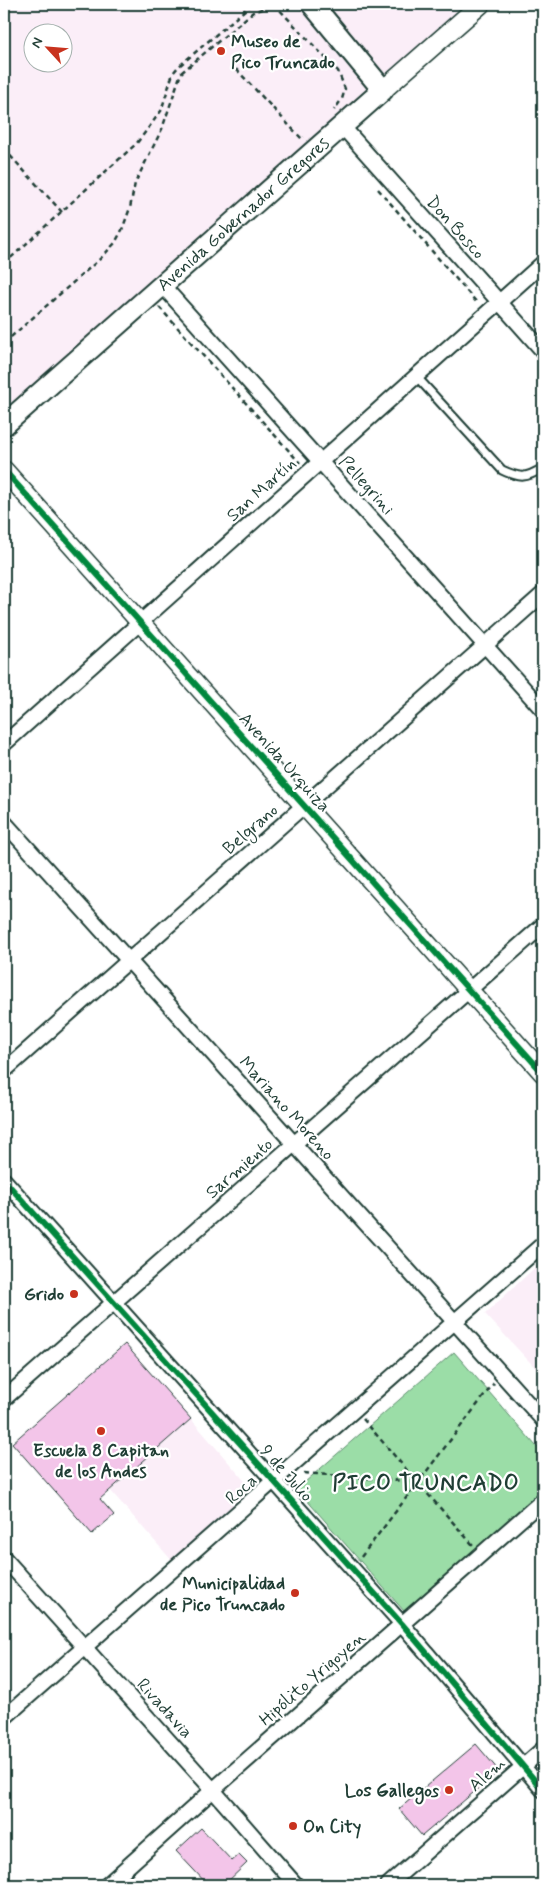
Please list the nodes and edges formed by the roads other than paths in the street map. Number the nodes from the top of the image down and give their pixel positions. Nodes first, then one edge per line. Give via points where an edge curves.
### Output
1 (312, 4) edge
2 (481, 4) edge
3 (382, 90) junction
4 (334, 121) junction
5 (543, 263) edge
6 (162, 285) junction
7 (498, 302) junction
8 (543, 351) edge
9 (416, 376) junction
10 (4, 425) edge
11 (320, 461) junction
12 (543, 468) edge
13 (4, 470) edge
14 (543, 594) edge
15 (140, 622) junction
16 (485, 646) junction
17 (543, 710) edge
18 (4, 744) edge
19 (304, 806) junction
20 (4, 822) edge
21 (543, 925) edge
22 (129, 961) junction
23 (469, 990) junction
24 (4, 1071) edge
25 (543, 1074) edge
26 (294, 1144) junction
27 (4, 1180) edge
28 (543, 1244) edge
29 (114, 1302) junction
30 (454, 1322) junction
31 (4, 1399) edge
32 (543, 1420) edge
33 (274, 1481) junction
34 (543, 1500) edge
35 (4, 1558) edge
36 (402, 1624) junction
37 (84, 1646) junction
38 (4, 1718) edge
39 (543, 1749) edge
40 (523, 1767) junction
41 (213, 1790) junction
42 (543, 1790) edge
43 (107, 1885) edge
44 (296, 1885) edge
45 (388, 1885) edge

1 - 3 main road
2 - 3 street, Avenida Gobernador Gregores
3 - 4 main road, Avenida Gobernador Gregores
4 - 6 main road, Avenida Gobernador Gregores
4 - 7 street, Don Bosco
5 - 7 street, San Martín
6 - 10 main road, Avenida Gobernador Gregores
6 - 11 street, Pellegrini
7 - 8 street, Don Bosco
7 - 9 street, San Martín
9 - 11 street, San Martín
9 - 12 lane via 502,470 526,477
11 - 15 street, San Martín
11 - 16 street, Pellegrini
13 - 15 street, Avenida Urquiza
14 - 16 street, Belgrano
15 - 18 street, San Martín
15 - 19 street, Avenida Urquiza
16 - 17 street, Pellegrini
16 - 19 street, Belgrano
19 - 22 street, Belgrano
19 - 23 street, Avenida Urquiza
20 - 22 street, Mariano Moreno
21 - 23 street, Sarmiento
22 - 24 street, Belgrano
22 - 26 street, Mariano Moreno
23 - 25 street, Avenida Urquiza
23 - 26 street, Sarmiento
26 - 29 street, Sarmiento
26 - 30 street, Mariano Moreno
27 - 29 street, 9 de Julio
28 - 30 street, Roca
29 - 31 street, Sarmiento
29 - 33 street, 9 de Julio
30 - 32 street, Mariano Moreno
30 - 33 street, Roca
33 - 36 street, 9 de Julio
33 - 37 street, Roca
34 - 36 street, Hipólito Yrigoyen
35 - 37 street, Rivadavia
36 - 40 street, 9 de Julio
36 - 41 street, Hipólito Yrigoyen
37 - 38 street, Roca
37 - 41 street, Rivadavia
39 - 40 street, Alem
40 - 42 street, 9 de Julio
40 - 45 street, Alem
41 - 43 street, Hipólito Yrigoyen
41 - 44 street, Rivadavia

